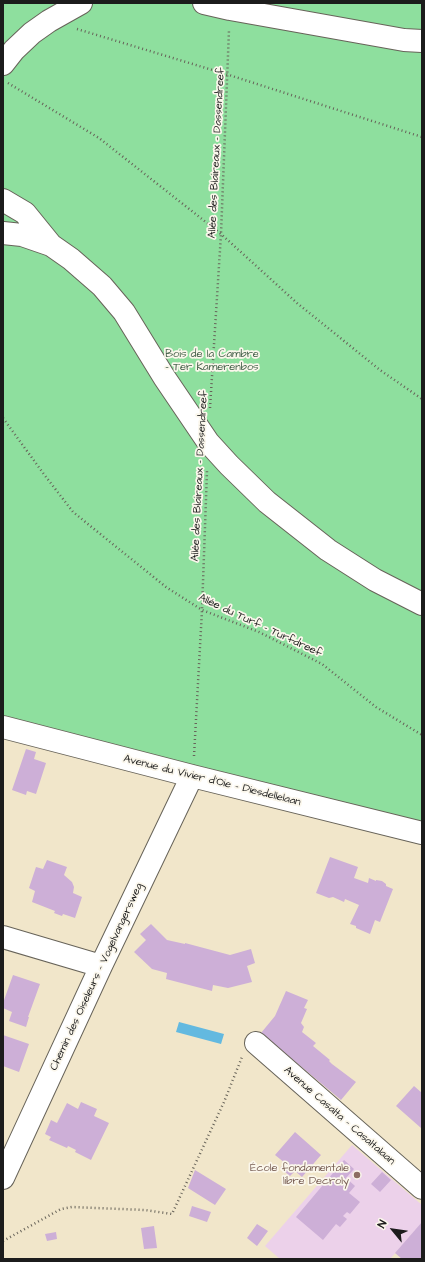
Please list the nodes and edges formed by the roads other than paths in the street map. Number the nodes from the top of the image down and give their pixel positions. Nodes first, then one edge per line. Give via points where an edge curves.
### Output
1 (81, 3) edge
2 (204, 3) edge
3 (422, 41) edge
4 (3, 64) edge
5 (3, 200) edge
6 (3, 233) edge
7 (52, 245) junction
8 (422, 604) edge
9 (3, 727) edge
10 (192, 776) junction
11 (422, 832) edge
12 (3, 936) edge
13 (101, 966) junction
14 (256, 1043) road end
15 (3, 1178) edge
16 (422, 1188) edge

1 - 4 street via 27,37
2 - 3 street via 404,40
5 - 7 street via 25,213
6 - 7 street via 22,235
7 - 8 street via 102,286 124,312 179,401 208,442 267,502 328,550 375,580
9 - 10 street, Avenue du Vivier d'Oie - Diesdellelaan
10 - 11 street, Avenue du Vivier d'Oie - Diesdellelaan
10 - 13 street, Chemin des Oiseleurs - Vogelvangersweg
12 - 13 street
13 - 15 street, Chemin des Oiseleurs - Vogelvangersweg
14 - 16 street, Avenue Casalta - Casaltalaan

